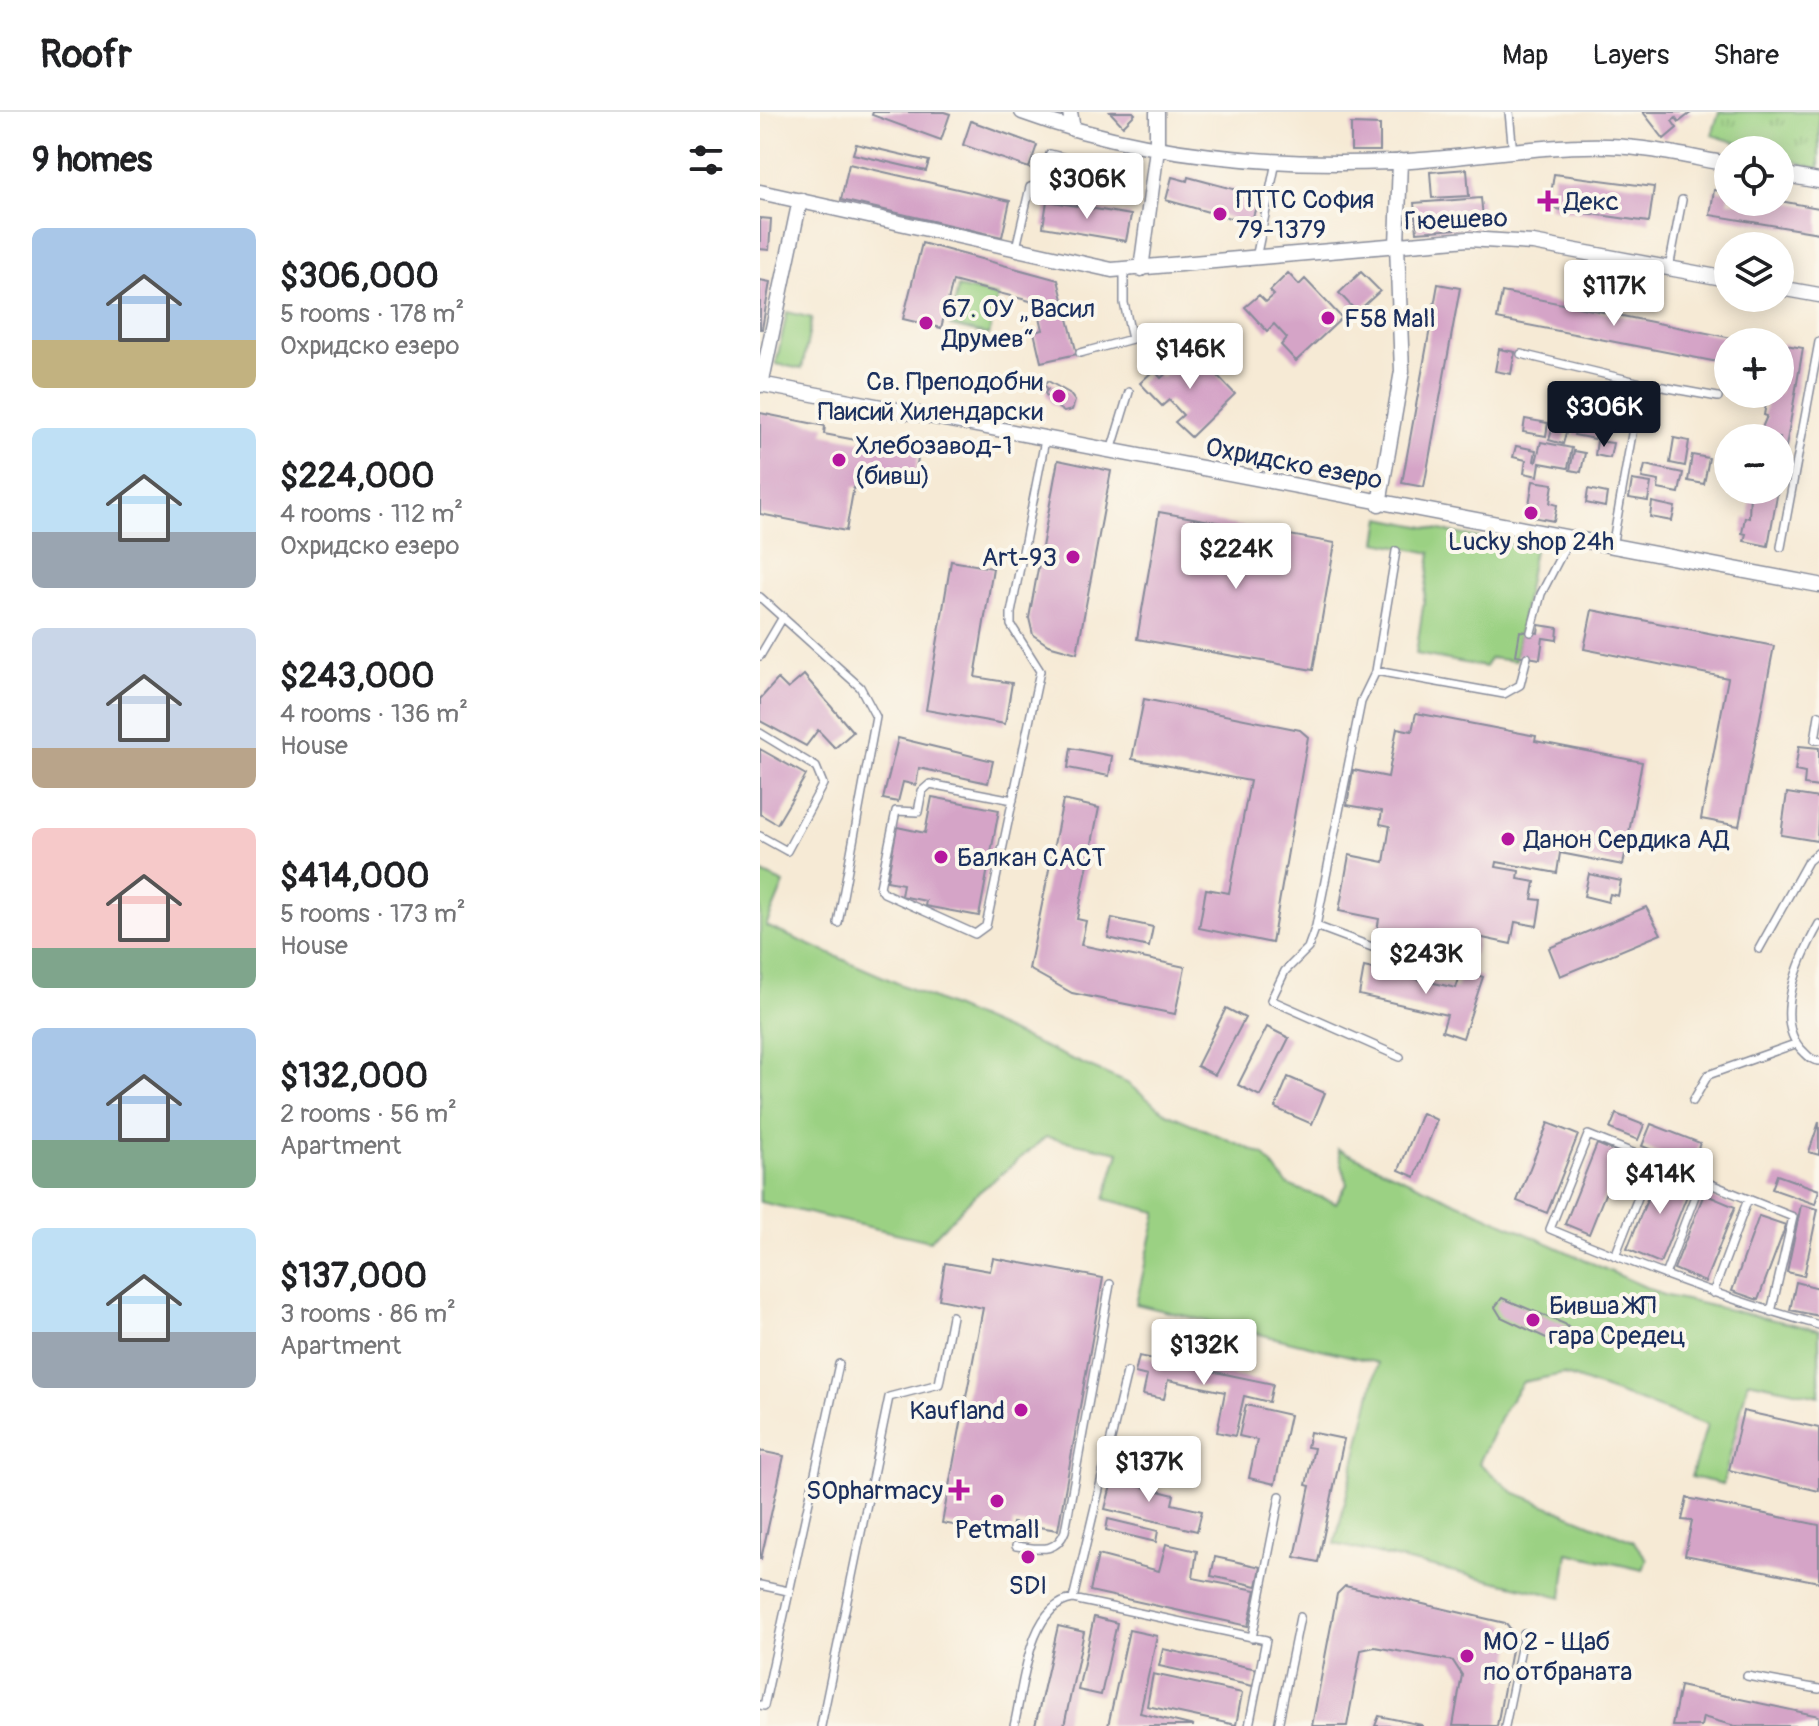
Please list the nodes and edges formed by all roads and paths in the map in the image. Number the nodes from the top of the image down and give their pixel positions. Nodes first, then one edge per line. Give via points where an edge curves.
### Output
1 (1022, 112) edge
2 (1070, 112) edge
3 (1157, 112) edge
4 (1509, 112) edge
5 (1073, 129) junction
6 (1157, 149) junction
7 (1513, 153) junction
8 (1277, 160) junction
9 (1400, 161) junction
10 (1714, 162) edge
11 (1121, 172) dead end
12 (1794, 177) edge
13 (1819, 181) edge
14 (760, 192) edge
15 (800, 200) junction
16 (1682, 200) dead end
17 (1397, 245) junction
18 (1016, 248) junction
19 (1256, 258) junction
20 (1669, 268) junction
21 (1141, 269) junction
22 (1124, 270) junction
23 (1714, 276) edge
24 (1794, 291) edge
25 (1819, 295) edge
26 (1819, 342) edge
27 (1080, 353) dead end
28 (1521, 354) dead end
29 (1641, 383) junction
30 (761, 384) edge
31 (1129, 392) dead end
32 (1714, 396) edge
33 (1045, 440) junction
34 (1111, 452) junction
35 (1379, 504) junction
36 (1569, 540) junction
37 (1781, 547) dead end
38 (1612, 548) junction
39 (1396, 551) dead end
40 (1819, 585) edge
41 (760, 597) edge
42 (783, 617) junction
43 (1531, 632) dead end
44 (760, 656) edge
45 (1527, 657) dead end
46 (1376, 671) junction
47 (1819, 715) edge
48 (760, 733) edge
49 (1819, 740) edge
50 (1013, 800) junction
51 (760, 836) edge
52 (1819, 852) edge
53 (838, 923) dead end
54 (1819, 924) edge
55 (1316, 926) junction
56 (1759, 949) dead end
57 (1454, 964) dead end
58 (1795, 1044) junction
59 (1400, 1057) dead end
60 (1819, 1061) edge
61 (1693, 1101) dead end
62 (1652, 1162) junction
63 (1701, 1180) junction
64 (1748, 1199) junction
65 (1615, 1256) junction
66 (1665, 1275) junction
67 (1110, 1284) dead end
68 (1713, 1293) junction
69 (1771, 1312) junction
70 (952, 1316) dead end
71 (1819, 1325) edge
72 (839, 1364) dead end
73 (1127, 1372) dead end
74 (1280, 1496) dead end
75 (1016, 1546) dead end
76 (760, 1585) edge
77 (788, 1591) junction
78 (1073, 1599) junction
79 (1300, 1617) dead end
80 (1524, 1634) dead end
81 (1252, 1638) junction
82 (1747, 1676) dead end
83 (1819, 1689) edge
84 (760, 1705) edge
85 (821, 1726) edge
86 (1014, 1726) edge
87 (1249, 1726) edge
88 (1278, 1726) edge
89 (1505, 1726) edge

1 - 5 street
2 - 5 street
3 - 6 street
4 - 7 lane
5 - 6 street
6 - 8 street
6 - 21 street
7 - 9 street
7 - 10 street via 1610,146
8 - 9 street
8 - 19 lane
9 - 17 street
11 - 18 lane via 1050,154 1040,184 1030,187
12 - 13 street
14 - 15 street, Гюешево
15 - 18 street, Гюешево
15 - 30 street
16 - 20 lane
17 - 19 street, Гюешево
17 - 20 street, Гюешево via 1508,239
17 - 35 street via 1402,371
18 - 22 street, Гюешево
19 - 21 street, Гюешево
20 - 23 street, Гюешево
21 - 22 street, Гюешево
22 - 27 lane via 1132,339
24 - 25 street
26 - 37 lane
28 - 29 lane
29 - 32 lane
29 - 38 lane
30 - 33 street, Охридско езеро
31 - 34 lane
33 - 34 street, Охридско езеро
33 - 50 lane via 1011,613 1011,625 1040,671
34 - 35 street, Охридско езеро
35 - 36 street, Охридско езеро
36 - 38 street, Охридско езеро
36 - 43 lane via 1541,594
38 - 40 street, Охридско езеро
39 - 46 lane
41 - 42 lane
42 - 44 lane
42 - 53 lane via 860,687 877,721
45 - 46 lane via 1520,685 1504,694
46 - 55 lane via 1361,702
47 - 49 lane
48 - 51 lane via 816,767 823,784 787,851
50 - 50 lane via 930,784 922,791 918,812 896,811 880,887 884,893 975,934 982,931
52 - 56 lane via 1808,861
54 - 58 lane via 1799,960 1791,990
55 - 57 lane via 1372,947
55 - 59 lane via 1308,948 1285,971 1271,1000
58 - 60 lane
58 - 61 lane via 1708,1075
62 - 63 lane
62 - 65 lane
62 - 65 lane via 1588,1135 1566,1188 1550,1229
63 - 64 lane
63 - 66 lane
64 - 68 lane
64 - 69 lane via 1793,1217
65 - 66 lane
66 - 68 lane
67 - 75 lane via 1065,1531 1050,1549
68 - 69 lane
69 - 71 lane
70 - 85 lane via 939,1384 889,1397
72 - 77 lane
73 - 78 lane
74 - 81 lane
76 - 77 lane
77 - 84 lane via 764,1706
78 - 81 lane
78 - 86 lane via 1054,1605 1038,1628
79 - 88 lane
80 - 89 lane
81 - 87 lane via 1266,1640
82 - 83 lane

